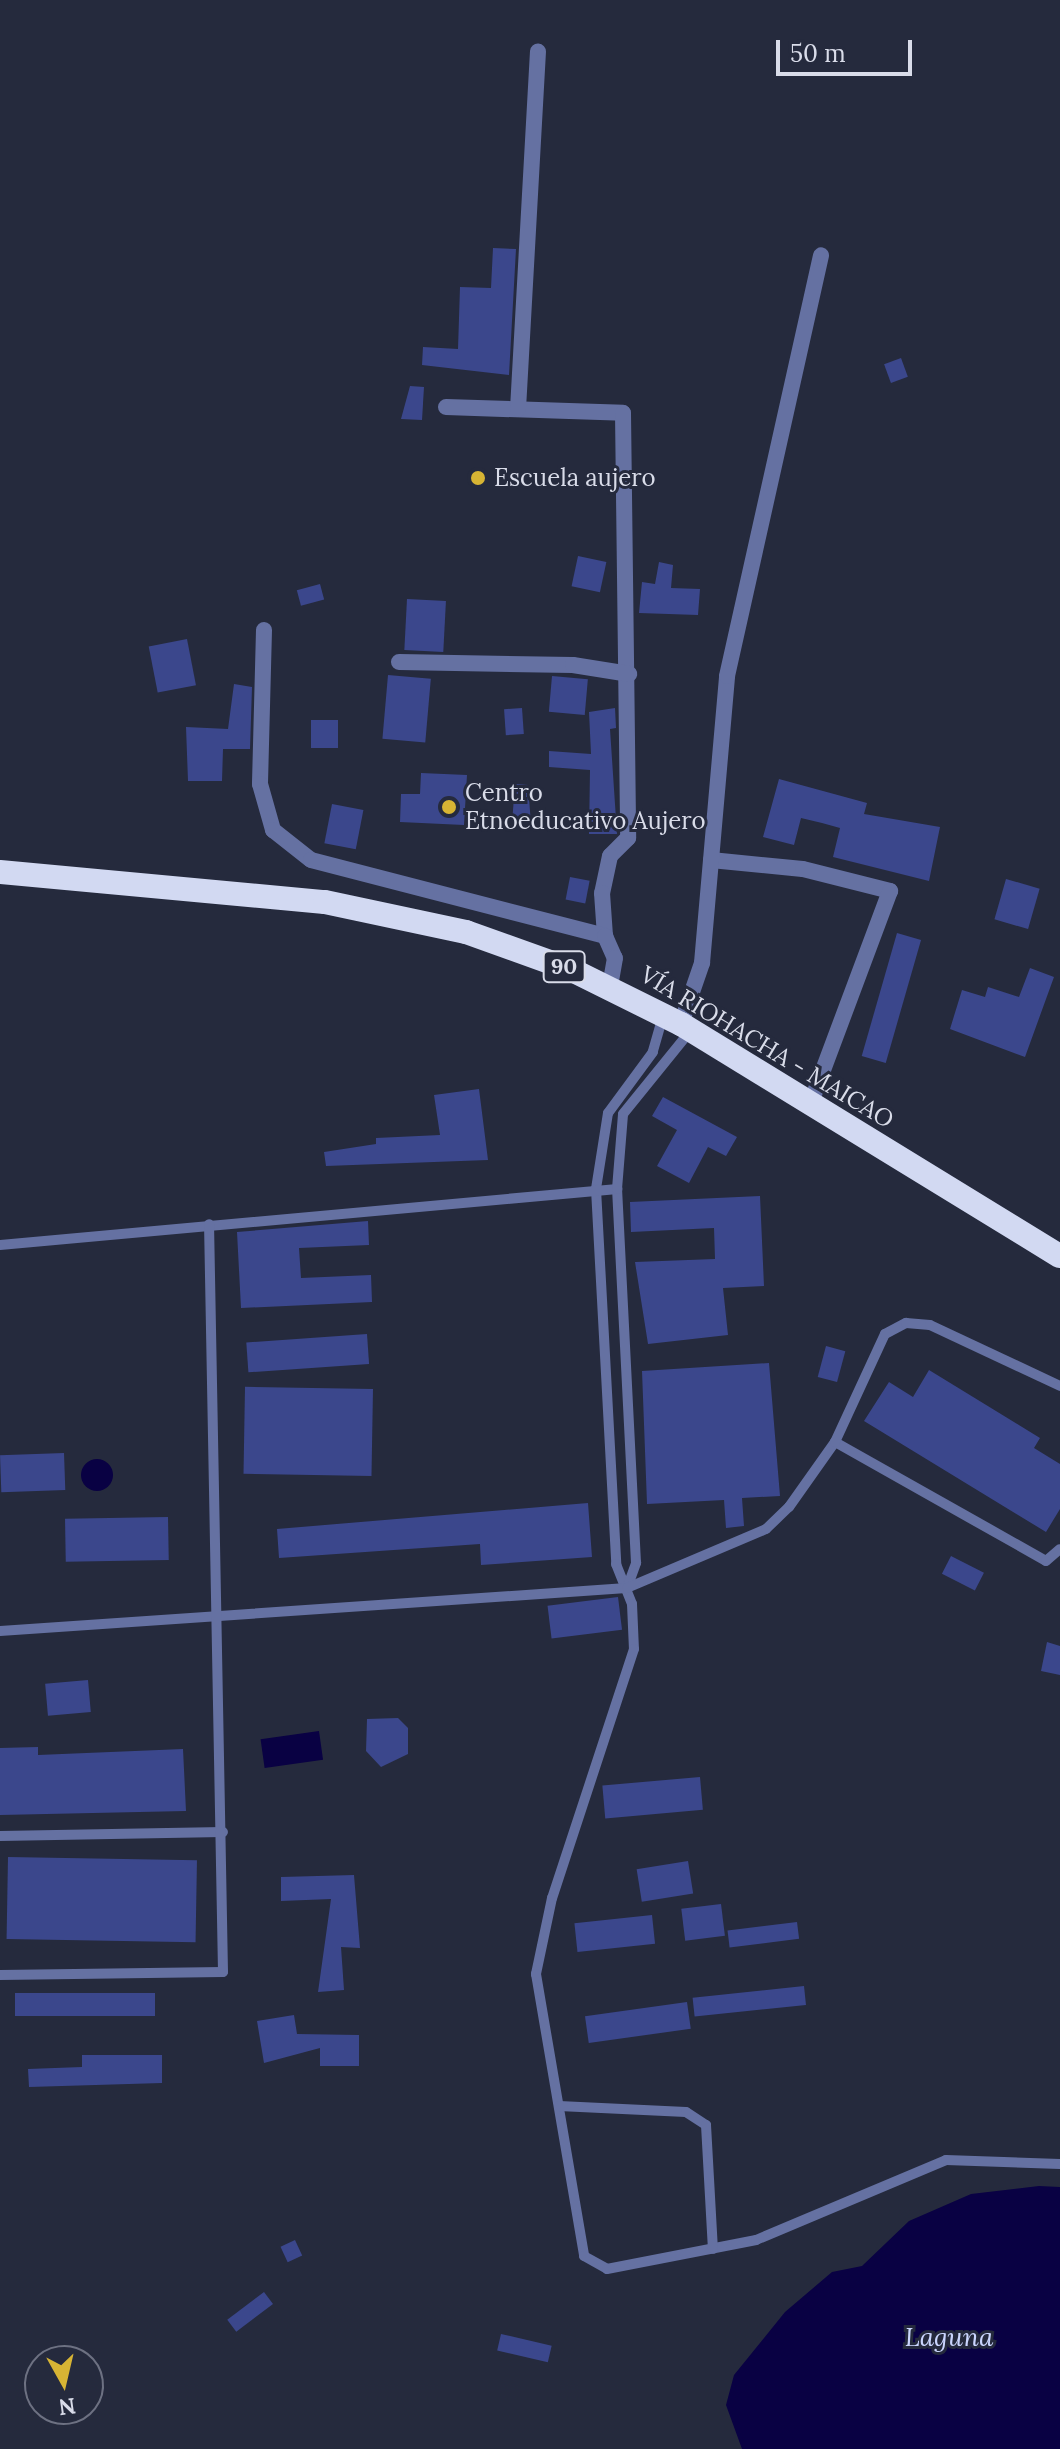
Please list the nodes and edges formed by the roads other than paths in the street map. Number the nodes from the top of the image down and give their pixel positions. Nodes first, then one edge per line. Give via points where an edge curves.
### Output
1 (538, 52) dead end
2 (821, 255) dead end
3 (446, 407) dead end
4 (518, 409) junction
5 (264, 630) dead end
6 (399, 662) dead end
7 (629, 674) junction
8 (711, 860) junction
9 (0, 872) edge
10 (605, 936) junction
11 (610, 987) junction
12 (678, 1023) junction
13 (653, 1052) junction
14 (669, 1059) junction
15 (811, 1102) junction
16 (596, 1189) junction
17 (617, 1189) junction
18 (209, 1224) junction
19 (0, 1245) edge
20 (1060, 1256) edge
21 (1060, 1386) edge
22 (835, 1442) junction
23 (1060, 1549) edge
24 (627, 1588) junction
25 (217, 1616) junction
26 (0, 1631) edge
27 (223, 1832) junction
28 (0, 1836) edge
29 (0, 1975) edge
30 (559, 2106) junction
31 (1060, 2164) edge
32 (713, 2249) junction

1 - 4 street
2 - 8 street via 727,676
3 - 4 street
4 - 7 street via 623,413
5 - 10 street via 260,784 273,830 311,860
6 - 7 street via 573,665
7 - 10 street via 628,838 610,856 602,893
8 - 12 street via 702,963
8 - 15 street via 803,869 890,891
9 - 11 highway, VÍA RIOHACHA - MAICAO / 90 via 325,902 466,932
10 - 11 street via 615,958
11 - 12 highway, VÍA RIOHACHA - MAICAO / 90
12 - 13 lane
12 - 14 lane
12 - 15 highway, VÍA RIOHACHA - MAICAO / 90
13 - 14 lane
13 - 16 lane via 608,1113
14 - 17 lane via 623,1114
15 - 20 highway, VÍA RIOHACHA - MAICAO / 90
16 - 17 lane
16 - 18 lane
16 - 24 lane via 616,1564
17 - 24 lane via 636,1563
18 - 19 lane
18 - 25 lane
21 - 22 lane via 930,1325 906,1323 885,1334
22 - 23 lane via 1046,1561
22 - 24 lane via 766,1529
24 - 25 lane
24 - 30 lane via 631,1679 552,1898 536,1974
25 - 26 lane
25 - 27 lane
27 - 28 lane
27 - 29 lane via 223,1972
30 - 32 lane via 686,2112 706,2125
30 - 32 lane via 592,2267
31 - 32 lane via 946,2160 779,2231

